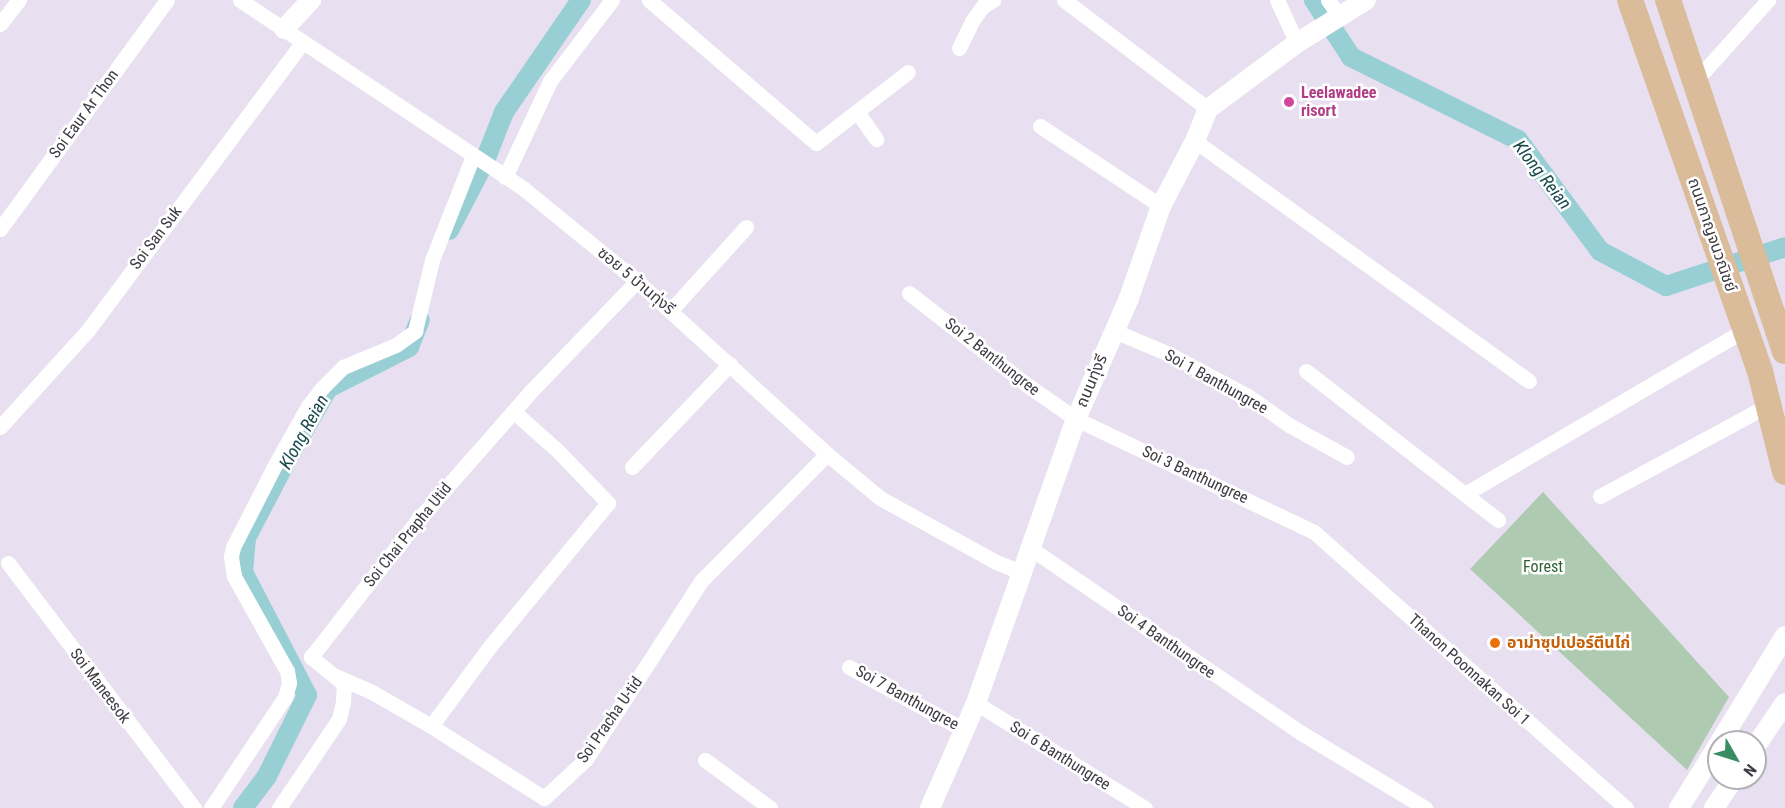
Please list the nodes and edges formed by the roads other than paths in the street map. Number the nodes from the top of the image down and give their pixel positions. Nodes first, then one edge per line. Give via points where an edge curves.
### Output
1 (18, 0) edge
2 (167, 0) edge
3 (240, 0) edge
4 (311, 0) edge
5 (612, 0) edge
6 (649, 0) edge
7 (993, 0) edge
8 (1064, 0) edge
9 (1277, 0) edge
10 (1328, 0) edge
11 (1365, 0) edge
12 (1630, 0) edge
13 (1668, 0) edge
14 (1768, 0) edge
15 (1339, 16) junction
16 (0, 24) edge
17 (284, 29) junction
18 (303, 42) junction
19 (1297, 43) junction
20 (959, 48) dead end
21 (908, 72) dead end
22 (1696, 80) junction
23 (1208, 109) junction
24 (858, 113) junction
25 (1040, 126) dead end
26 (876, 139) dead end
27 (1195, 141) junction
28 (473, 156) junction
29 (506, 177) junction
30 (1161, 206) junction
31 (746, 227) dead end
32 (0, 229) edge
33 (637, 281) junction
34 (909, 293) dead end
35 (1774, 301) edge
36 (671, 310) junction
37 (1741, 319) junction
38 (1113, 331) junction
39 (1785, 351) edge
40 (730, 364) junction
41 (1306, 371) dead end
42 (1529, 381) dead end
43 (1768, 405) junction
44 (513, 411) junction
45 (1076, 419) junction
46 (0, 427) edge
47 (826, 454) junction
48 (1347, 457) dead end
49 (632, 467) dead end
50 (1785, 472) edge
51 (1465, 494) junction
52 (1600, 496) dead end
53 (1498, 520) dead end
54 (1314, 532) joint
55 (1030, 548) junction
56 (8, 563) dead end
57 (1022, 572) junction
58 (1785, 636) edge
59 (849, 667) dead end
60 (336, 676) junction
61 (1785, 703) edge
62 (976, 704) junction
63 (431, 726) junction
64 (964, 730) junction
65 (1728, 730) edge
66 (1767, 730) edge
67 (705, 760) dead end
68 (1707, 764) edge
69 (1726, 790) edge
70 (194, 808) edge
71 (211, 808) edge
72 (279, 808) edge
73 (770, 808) edge
74 (930, 808) edge
75 (1145, 808) edge
76 (1425, 808) edge
77 (1626, 808) edge
78 (1679, 808) edge
79 (1714, 808) edge

1 - 16 street
2 - 32 street, Soi Eaur Ar Thon
3 - 17 street, ซอย 5 บ้านทุ่งรี
4 - 17 street
5 - 29 street via 550,81
6 - 24 street via 816,143
7 - 20 street via 972,21
8 - 23 street
9 - 19 street
10 - 15 street
11 - 15 street
12 - 37 main road, ถนนกาญจนวณิชย์
13 - 22 main road, ถนนกาญจนวณิชย์
14 - 22 street
15 - 19 street
17 - 18 street, ซอย 5 บ้านทุ่งรี
18 - 28 street, ซอย 5 บ้านทุ่งรี
18 - 46 street, Soi San Suk via 88,330
19 - 23 street
21 - 24 street
22 - 35 main road, ถนนกาญจนวณิชย์ via 1741,218
23 - 27 street, ถนนทุ่งรี
24 - 26 street
25 - 30 street
27 - 30 street, ถนนทุ่งรี
27 - 42 street
28 - 29 street, ซอย 5 บ้านทุ่งรี
28 - 71 street via 432,260 415,331 396,345 332,375 308,406 275,465 231,556 239,586 287,671 289,683 285,697
29 - 33 street, ซอย 5 บ้านทุ่งรี
30 - 38 street, ถนนทุ่งรี via 1129,298
31 - 36 street
33 - 36 street, ซอย 5 บ้านทุ่งรี
33 - 44 street, Soi Chai Prapha Utid
34 - 45 street, Soi 2 Banthungree
35 - 39 main road, ถนนกาญจนวณิชย์
36 - 40 street, ซอย 5 บ้านทุ่งรี
37 - 43 main road, ถนนกาญจนวณิชย์
37 - 51 street
38 - 45 street, ถนนทุ่งรี
38 - 48 street, Soi 1 Banthungree via 1170,354
40 - 47 street, ซอย 5 บ้านทุ่งรี
40 - 49 street
41 - 51 street
43 - 50 main road, ถนนกาญจนวณิชย์
43 - 52 street
44 - 60 street, Soi Chai Prapha Utid via 416,522 311,657
44 - 63 street via 608,503 491,645
45 - 54 street, Soi 3 Banthungree
45 - 55 street, ถนนทุ่งรี
47 - 57 street, ซอย 5 บ้านทุ่งรี via 880,498 996,562
47 - 63 street, Soi Pracha U-tid via 702,580 586,759 544,798
51 - 53 street
54 - 77 street, Thanon Poonnakan Soi 1
55 - 57 street, ถนนทุ่งรี
55 - 76 street, Soi 4 Banthungree via 1302,734
56 - 70 street, Soi Maneesok
57 - 62 street, ถนนทุ่งรี
58 - 65 street
59 - 64 street, Soi 7 Banthungree
60 - 63 street, Soi Pracha U-tid
60 - 72 street via 344,684 339,719
61 - 66 street
62 - 64 street, ถนนทุ่งรี
62 - 75 street, Soi 6 Banthungree
64 - 74 street, ถนนทุ่งรี
67 - 73 street
68 - 78 street
69 - 79 street

